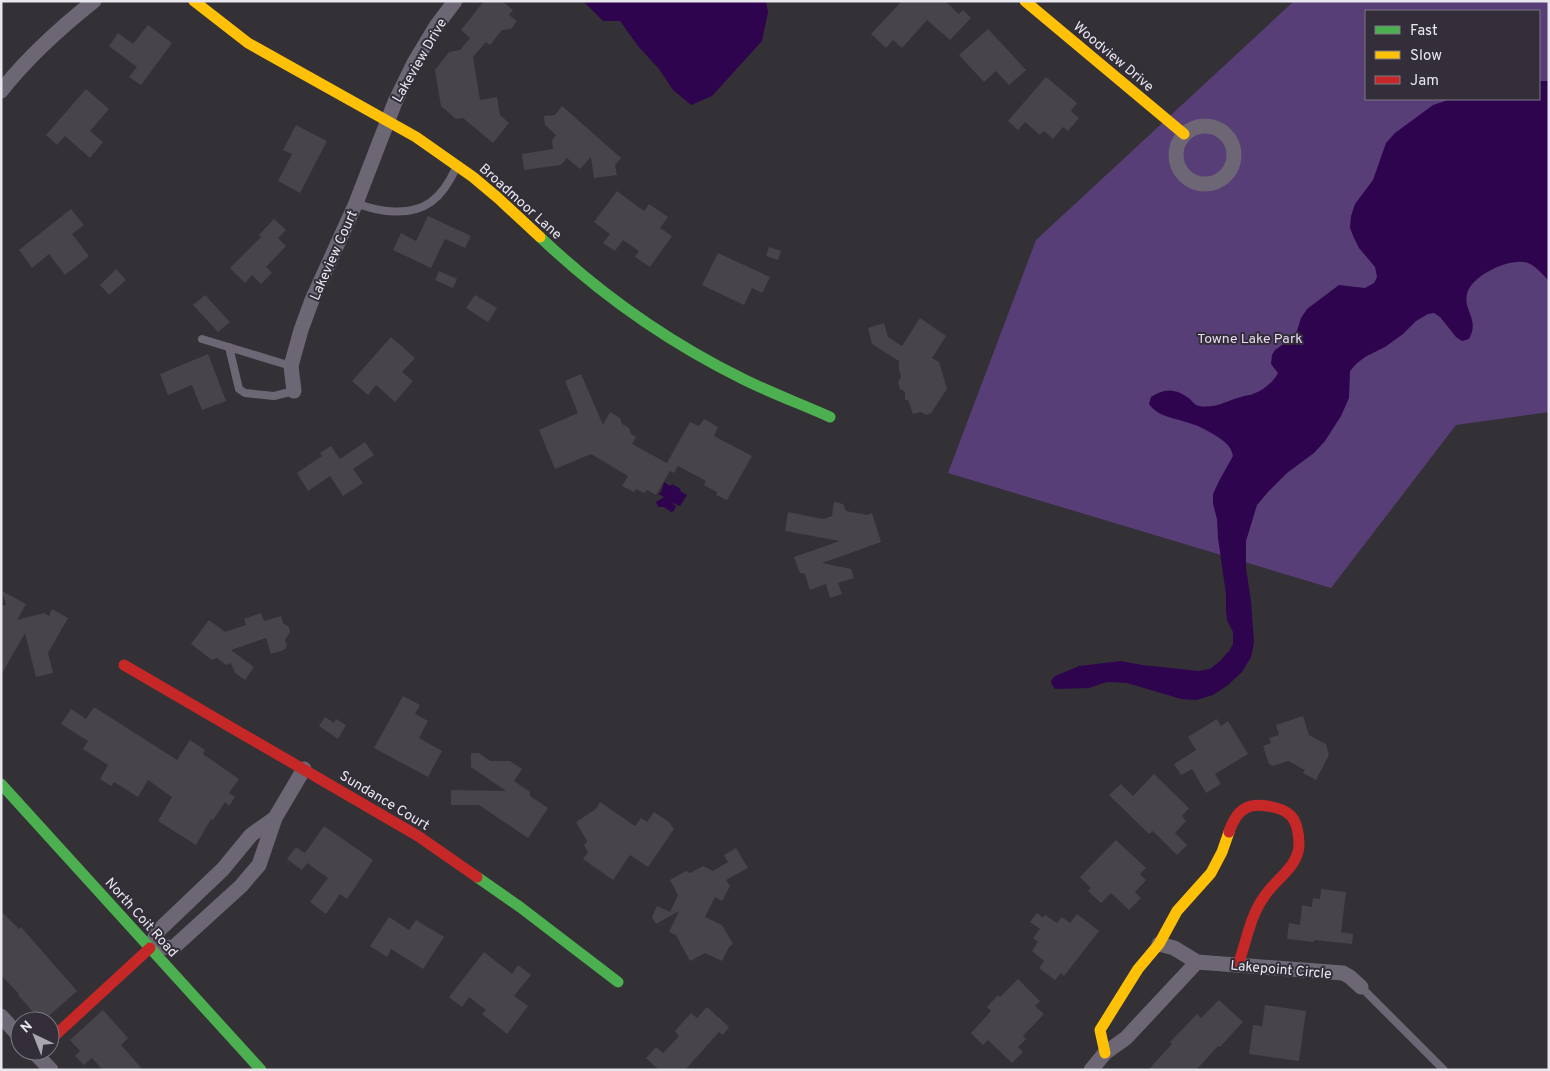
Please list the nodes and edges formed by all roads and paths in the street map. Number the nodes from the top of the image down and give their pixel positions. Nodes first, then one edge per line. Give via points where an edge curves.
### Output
1 (94, 1) edge
2 (194, 1) edge
3 (455, 1) edge
4 (1025, 1) edge
5 (1, 91) edge
6 (386, 121) junction
7 (1184, 134) dead end
8 (457, 166) junction
9 (356, 203) junction
10 (202, 339) dead end
11 (229, 347) junction
12 (291, 366) junction
13 (294, 391) joint
14 (830, 417) dead end
15 (124, 665) dead end
16 (304, 769) junction
17 (1, 784) edge
18 (275, 818) junction
19 (223, 869) junction
20 (241, 886) junction
21 (1159, 944) junction
22 (150, 948) junction
23 (1197, 962) junction
24 (1238, 965) junction
25 (618, 982) dead end
26 (1360, 987) joint
27 (1, 1016) edge
28 (10, 1026) edge
29 (60, 1031) edge
30 (1106, 1053) junction
31 (261, 1070) edge
32 (1091, 1070) edge
33 (1444, 1070) edge

1 - 5 street via 40,47
2 - 6 street, Broadmoor Lane via 248,42
3 - 6 street, Lakeview Drive via 414,64
4 - 7 street, Woodview Drive
6 - 8 street, Broadmoor Lane via 416,137
6 - 9 street, Lakeview Court
8 - 9 lane via 441,193 430,203 412,210 382,211
8 - 14 street, Broadmoor Lane via 621,306 680,345 736,375
9 - 12 street, Lakeview Court via 312,300
10 - 11 lane
11 - 12 lane
11 - 13 lane via 239,389 245,393 274,396
12 - 13 street, Lakeview Court
15 - 16 street, Sundance Court
16 - 18 street
16 - 25 street, Sundance Court via 418,836 520,907
17 - 22 street, North Coit Road
18 - 19 street via 250,836
18 - 20 street via 258,865
19 - 20 street
19 - 22 street via 158,931
20 - 22 street via 174,947
21 - 23 street via 1174,948
21 - 24 street via 1177,911 1211,873 1237,816 1247,807 1262,804 1275,807 1290,814 1298,832 1299,850 1296,862 1269,888 1259,906
21 - 30 street via 1138,969 1100,1030
22 - 29 street
22 - 31 street, North Coit Road
23 - 24 street, Lakepoint Circle
23 - 30 street via 1126,1038
24 - 26 street, Lakepoint Circle via 1344,974
26 - 33 lane
27 - 28 street
30 - 32 street

